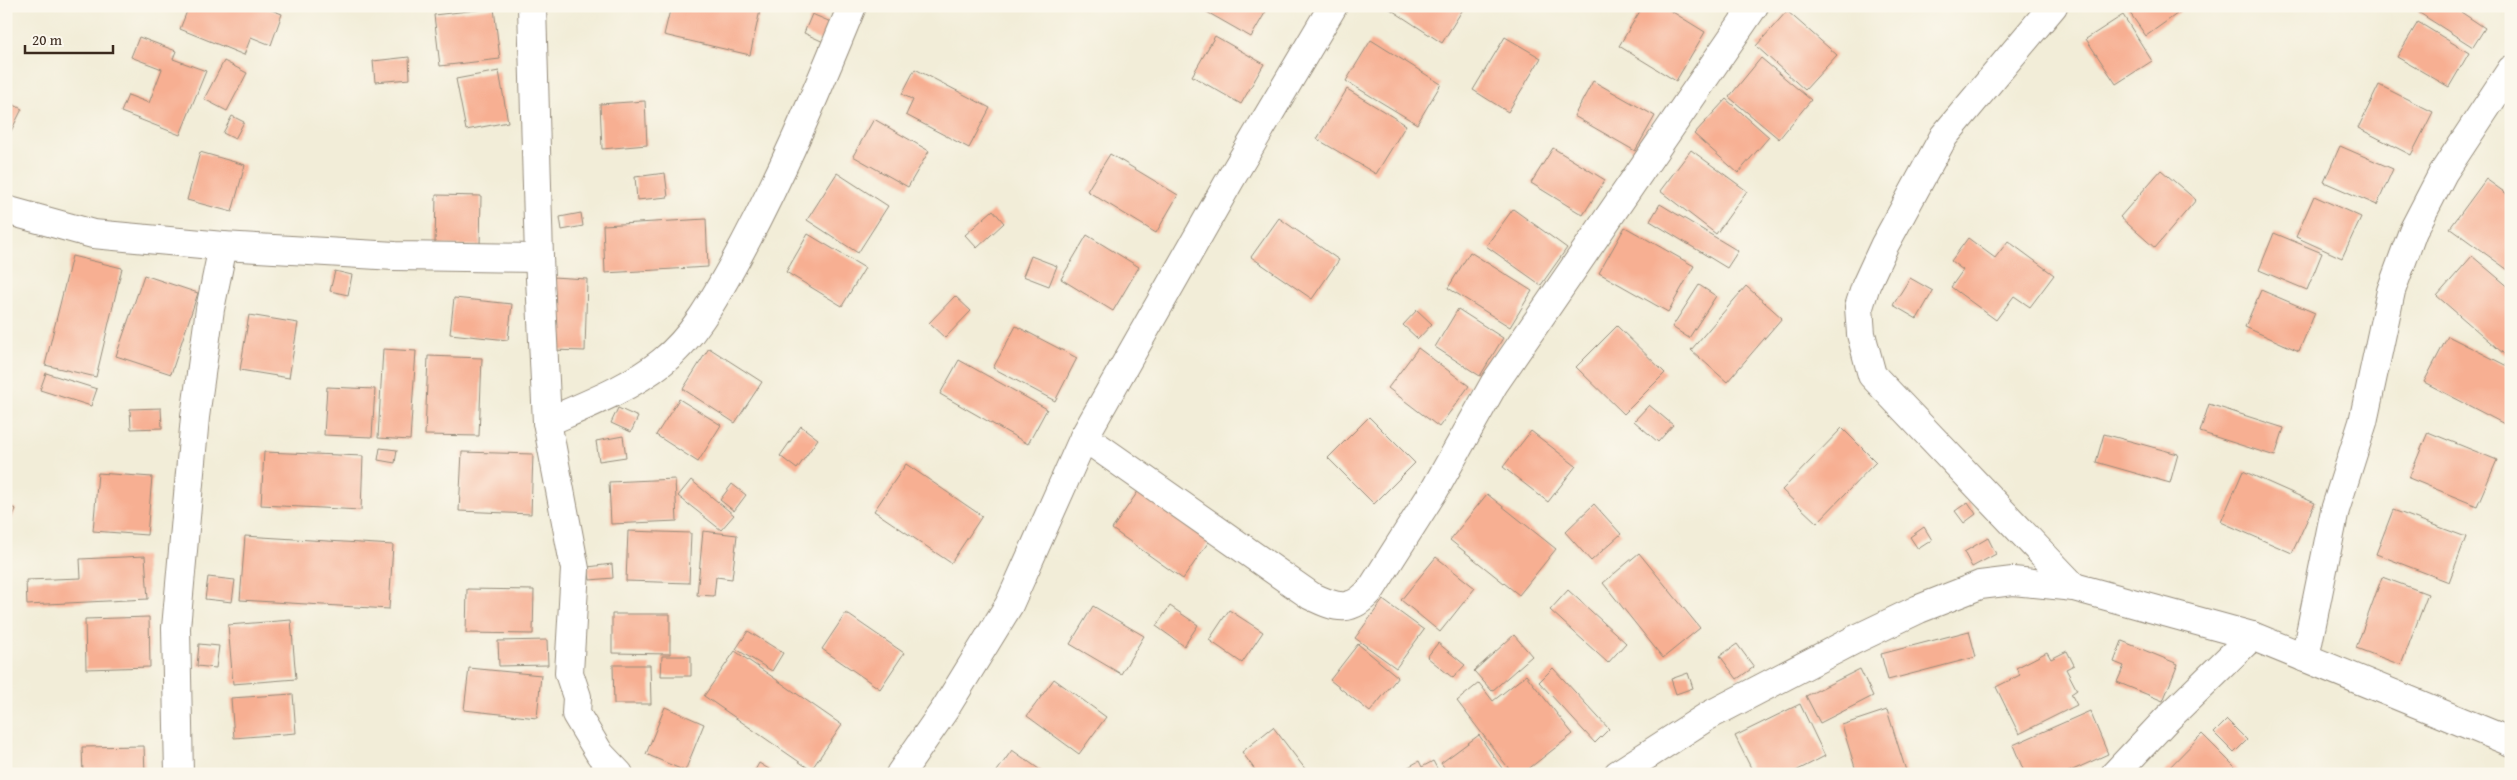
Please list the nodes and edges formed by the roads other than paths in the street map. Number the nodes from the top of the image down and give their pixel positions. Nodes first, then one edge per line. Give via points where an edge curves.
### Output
1 (532, 6) edge
2 (852, 6) edge
3 (1333, 6) edge
4 (1754, 6) edge
5 (2053, 6) edge
6 (2511, 70) edge
7 (6, 210) edge
8 (223, 246) junction
9 (539, 258) junction
10 (547, 422) junction
11 (1084, 437) junction
12 (2074, 587) junction
13 (2252, 636) junction
14 (2304, 658) junction
15 (2511, 742) edge
16 (179, 774) edge
17 (619, 774) edge
18 (900, 774) edge
19 (1618, 774) edge
20 (2115, 774) edge

1 - 9 street
2 - 10 street via 756,224 716,296 690,332 662,362 613,393
3 - 11 street
4 - 11 street via 1494,384 1435,490 1360,603 1331,605 1311,596
5 - 12 street via 1944,136 1884,246 1859,307 1861,334 1872,375
6 - 14 street via 2443,173 2414,231 2392,291 2363,422 2335,510
7 - 8 street via 93,234
8 - 9 street via 395,256
8 - 16 street via 210,309 195,417 176,628
9 - 10 street
10 - 17 street via 575,569 569,673 577,697 576,714 600,754
11 - 18 street via 1009,605 946,709
12 - 13 street
12 - 19 street via 2013,581 1988,584 1919,609 1708,716
13 - 14 street
13 - 20 street
14 - 15 street

